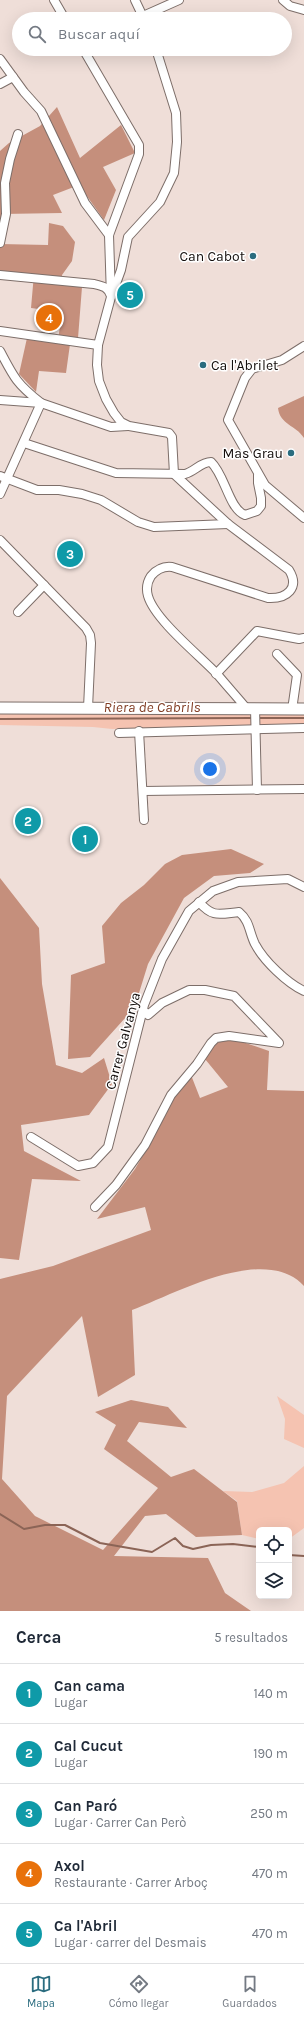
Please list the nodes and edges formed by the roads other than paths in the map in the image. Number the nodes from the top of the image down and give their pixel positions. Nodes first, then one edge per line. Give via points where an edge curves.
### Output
1 (54, 0) edge
2 (135, 0) edge
3 (179, 0) edge
4 (282, 0) edge
5 (304, 10) edge
6 (61, 12) edge
7 (140, 12) edge
8 (155, 12) edge
9 (87, 56) edge
10 (158, 56) edge
11 (0, 59) edge
12 (13, 77) junction
13 (0, 84) edge
14 (18, 134) dead end
15 (109, 234) junction
16 (0, 243) edge
17 (0, 275) edge
18 (111, 297) junction
19 (0, 331) edge
20 (98, 344) junction
21 (304, 346) edge
22 (0, 351) edge
23 (0, 400) edge
24 (41, 403) junction
25 (129, 426) junction
26 (24, 443) junction
27 (174, 474) junction
28 (258, 475) junction
29 (3, 477) edge
30 (0, 494) edge
31 (304, 518) edge
32 (228, 524) junction
33 (0, 540) edge
34 (44, 585) junction
35 (18, 612) dead end
36 (304, 638) edge
37 (277, 654) dead end
38 (216, 674) junction
39 (0, 708) edge
40 (88, 708) junction
41 (304, 709) edge
42 (252, 710) junction
43 (292, 710) junction
44 (254, 727) junction
45 (304, 728) edge
46 (139, 731) junction
47 (119, 732) dead end
48 (304, 789) edge
49 (257, 790) junction
50 (143, 791) junction
51 (144, 820) dead end
52 (304, 887) edge
53 (199, 902) junction
54 (304, 991) edge
55 (143, 1010) junction
56 (31, 1137) dead end
57 (95, 1208) dead end

1 - 6 street
2 - 7 street
3 - 8 street
4 - 5 street via 290,6
9 - 15 street via 139,145 139,154
10 - 18 street via 176,113 174,173 160,202 128,237 121,270
11 - 12 street
12 - 13 street
12 - 15 street via 41,111 85,203
14 - 16 street via 5,183 6,214
15 - 18 street
17 - 18 street via 94,284 104,286
18 - 20 street
19 - 20 street
20 - 25 street via 99,381 114,413
21 - 28 street via 282,360 252,368 229,414 228,420
22 - 24 street via 12,376
23 - 24 street
24 - 25 street via 111,427
24 - 26 street
25 - 27 street via 169,433 172,437
26 - 27 street via 116,473
26 - 29 street
27 - 28 street via 186,474 205,462 211,462 218,468 236,508 245,515 257,511 261,506
27 - 32 street
28 - 31 street via 265,485
29 - 30 street
29 - 32 street via 37,490 59,490 95,498 138,522 154,527
32 - 38 street via 289,570 293,584 286,596 268,598 166,566 154,572 146,588 155,609 178,637
33 - 34 street
34 - 35 street
34 - 40 street via 90,634
36 - 38 street via 257,631
37 - 43 street via 297,676
38 - 42 street
39 - 40 street
40 - 42 street
41 - 43 street
42 - 43 street
42 - 44 street
44 - 45 street
44 - 46 street
44 - 49 street
46 - 47 street
46 - 50 street
48 - 49 street
49 - 50 street
50 - 51 street
52 - 53 street, Carrer Galvanya via 288,879 238,882 213,891
53 - 54 street via 206,910 216,915 238,912 244,916 260,952 280,974
53 - 55 street, Carrer Galvanya via 189,911 166,952
55 - 56 street, Carrer Galvanya via 110,1141 94,1163 78,1166
55 - 57 street via 148,1015 162,1003 189,990 234,996 279,1043 229,1036 216,1038 171,1095 145,1145 116,1186

